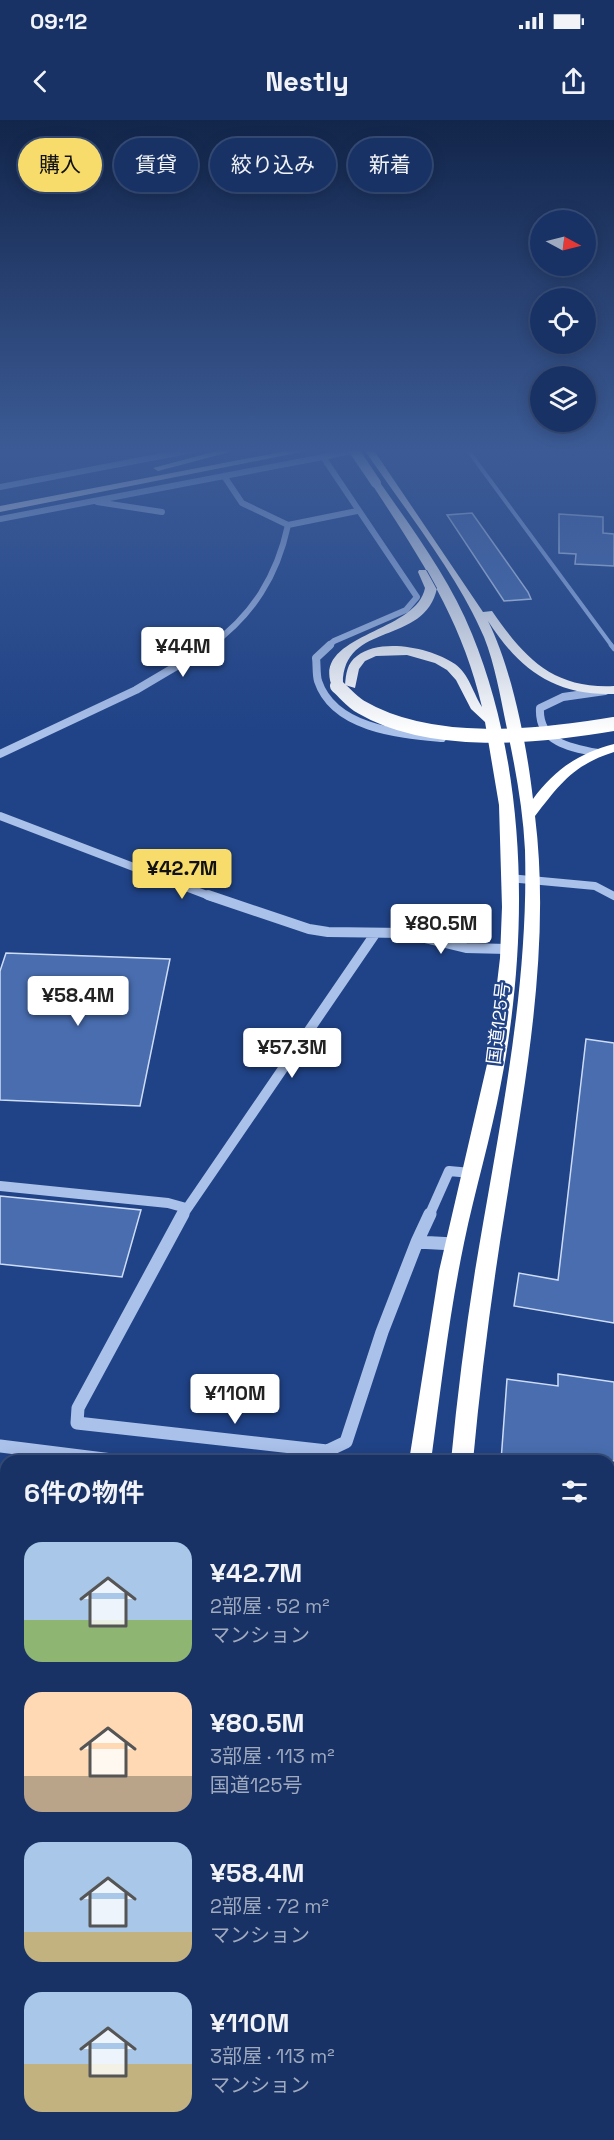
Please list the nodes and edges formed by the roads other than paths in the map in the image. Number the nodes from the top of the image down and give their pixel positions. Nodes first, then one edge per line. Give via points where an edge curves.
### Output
1 (283, 543) edge
2 (379, 543) edge
3 (408, 543) edge
4 (415, 543) edge
5 (432, 543) edge
6 (469, 596) junction
7 (344, 686) junction
8 (612, 690) edge
9 (614, 717) edge
10 (493, 721) junction
11 (614, 724) edge
12 (497, 740) junction
13 (614, 748) edge
14 (598, 753) junction
15 (0, 754) edge
16 (531, 813) junction
17 (0, 816) edge
18 (509, 878) junction
19 (535, 880) junction
20 (614, 896) edge
21 (375, 934) junction
22 (507, 949) junction
23 (471, 1173) junction
24 (0, 1186) edge
25 (186, 1208) junction
26 (417, 1242) junction
27 (454, 1244) junction
28 (0, 1446) edge
29 (72, 1455) edge
30 (421, 1455) edge
31 (463, 1455) edge

1 - 15 street via 261,597 217,642 143,686
2 - 12 street via 417,597 406,610 334,641 316,658 315,675 326,697 345,716 384,730 414,736
3 - 7 highway via 431,588 429,598 416,615 358,643 342,656 335,674
4 - 10 highway, 国道125号 via 448,598 474,653
5 - 6 highway, 国道125号
6 - 8 highway via 484,607 513,651 531,669 550,680
6 - 16 highway, 国道125号 via 490,638 520,744
7 - 9 highway via 380,708 445,725 531,727
7 - 10 highway via 360,658 381,651 418,652 453,668 476,708
7 - 11 highway, bridge via 354,704 366,711 428,730 536,734
8 - 14 street via 560,697 540,708 538,718 546,735 565,746
10 - 12 highway, 国道125号
12 - 18 highway, 国道125号 via 507,810
13 - 14 highway
14 - 16 highway via 557,776
16 - 19 highway, 国道125号
17 - 21 street via 195,891 299,926
18 - 19 street
18 - 22 highway, 国道125号
19 - 20 street via 595,886
19 - 31 highway, 国道125号 via 533,962 525,1035 485,1269
21 - 22 street via 404,933 466,948
21 - 25 street
22 - 23 highway, 国道125号 via 496,1061
23 - 26 street via 448,1171
23 - 27 highway, 国道125号
24 - 25 street
25 - 26 street via 78,1408 77,1423 327,1451 346,1442
26 - 27 street
27 - 30 highway, 国道125号
28 - 29 street

